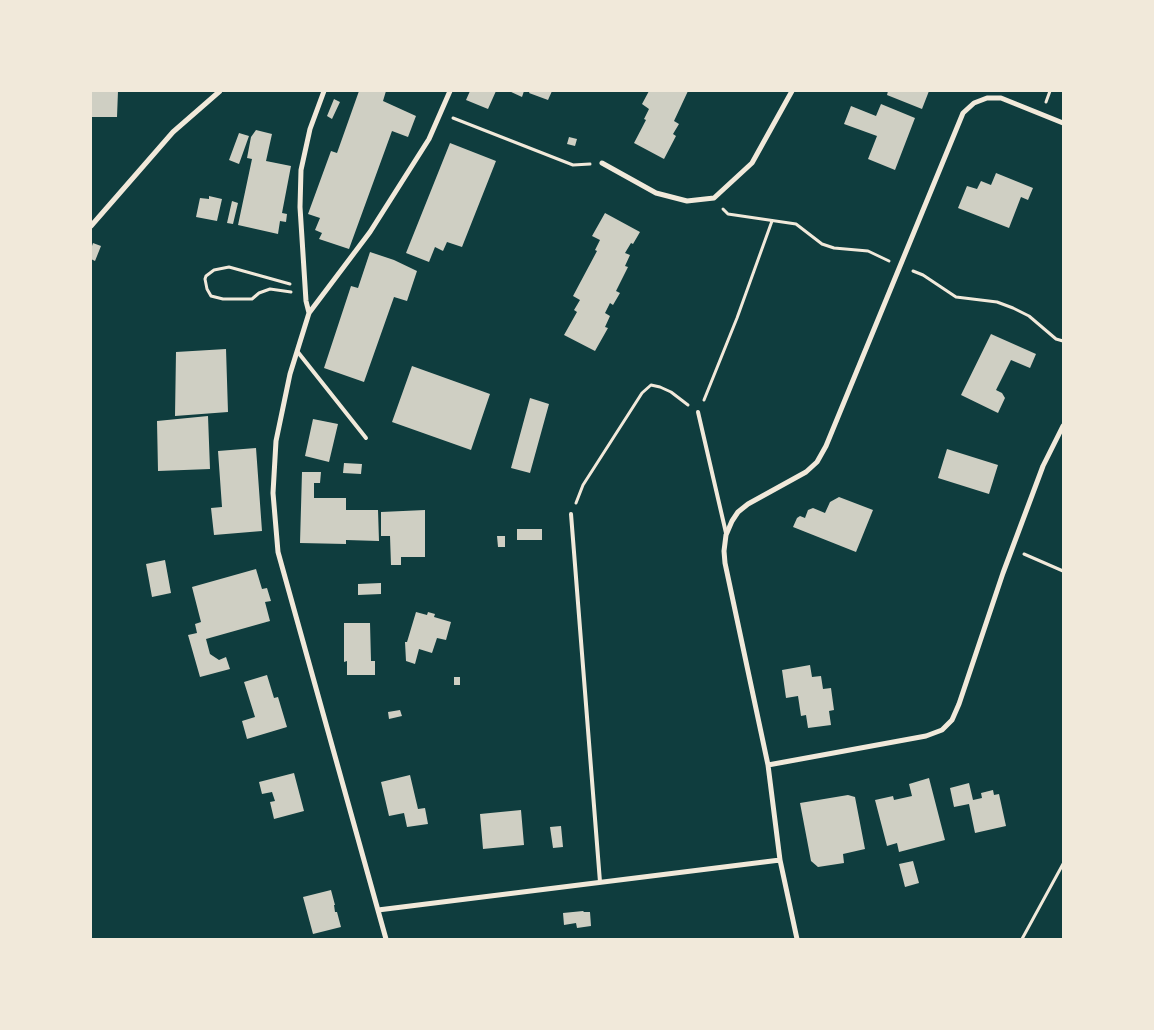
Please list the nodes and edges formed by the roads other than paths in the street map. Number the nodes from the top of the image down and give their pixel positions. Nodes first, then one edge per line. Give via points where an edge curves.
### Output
1 (324, 91) edge
2 (450, 91) edge
3 (792, 91) edge
4 (217, 92) edge
5 (1063, 123) edge
6 (602, 163) road end
7 (91, 226) edge
8 (309, 313) junction
9 (296, 351) junction
10 (698, 412) road end
11 (1062, 429) edge
12 (366, 438) dead end
13 (571, 514) road end
14 (726, 535) junction
15 (768, 765) junction
16 (780, 860) junction
17 (600, 882) junction
18 (378, 910) junction
19 (386, 939) edge
20 (797, 939) edge

1 - 8 street via 310,129 301,170 301,216
2 - 8 street via 429,139 370,232
3 - 6 street via 752,163 714,198 687,200 656,193
4 - 7 street via 173,132
5 - 14 street via 1001,98 987,98 974,103 963,113 826,446 817,462 806,472 738,512
8 - 9 street
9 - 12 lane
9 - 18 street via 276,441 273,493 278,552
10 - 14 lane
11 - 15 street via 1043,466 952,720 942,730 926,736
13 - 17 lane
14 - 15 street via 726,563
15 - 16 street
16 - 17 street
16 - 20 street
17 - 18 street
18 - 19 street

